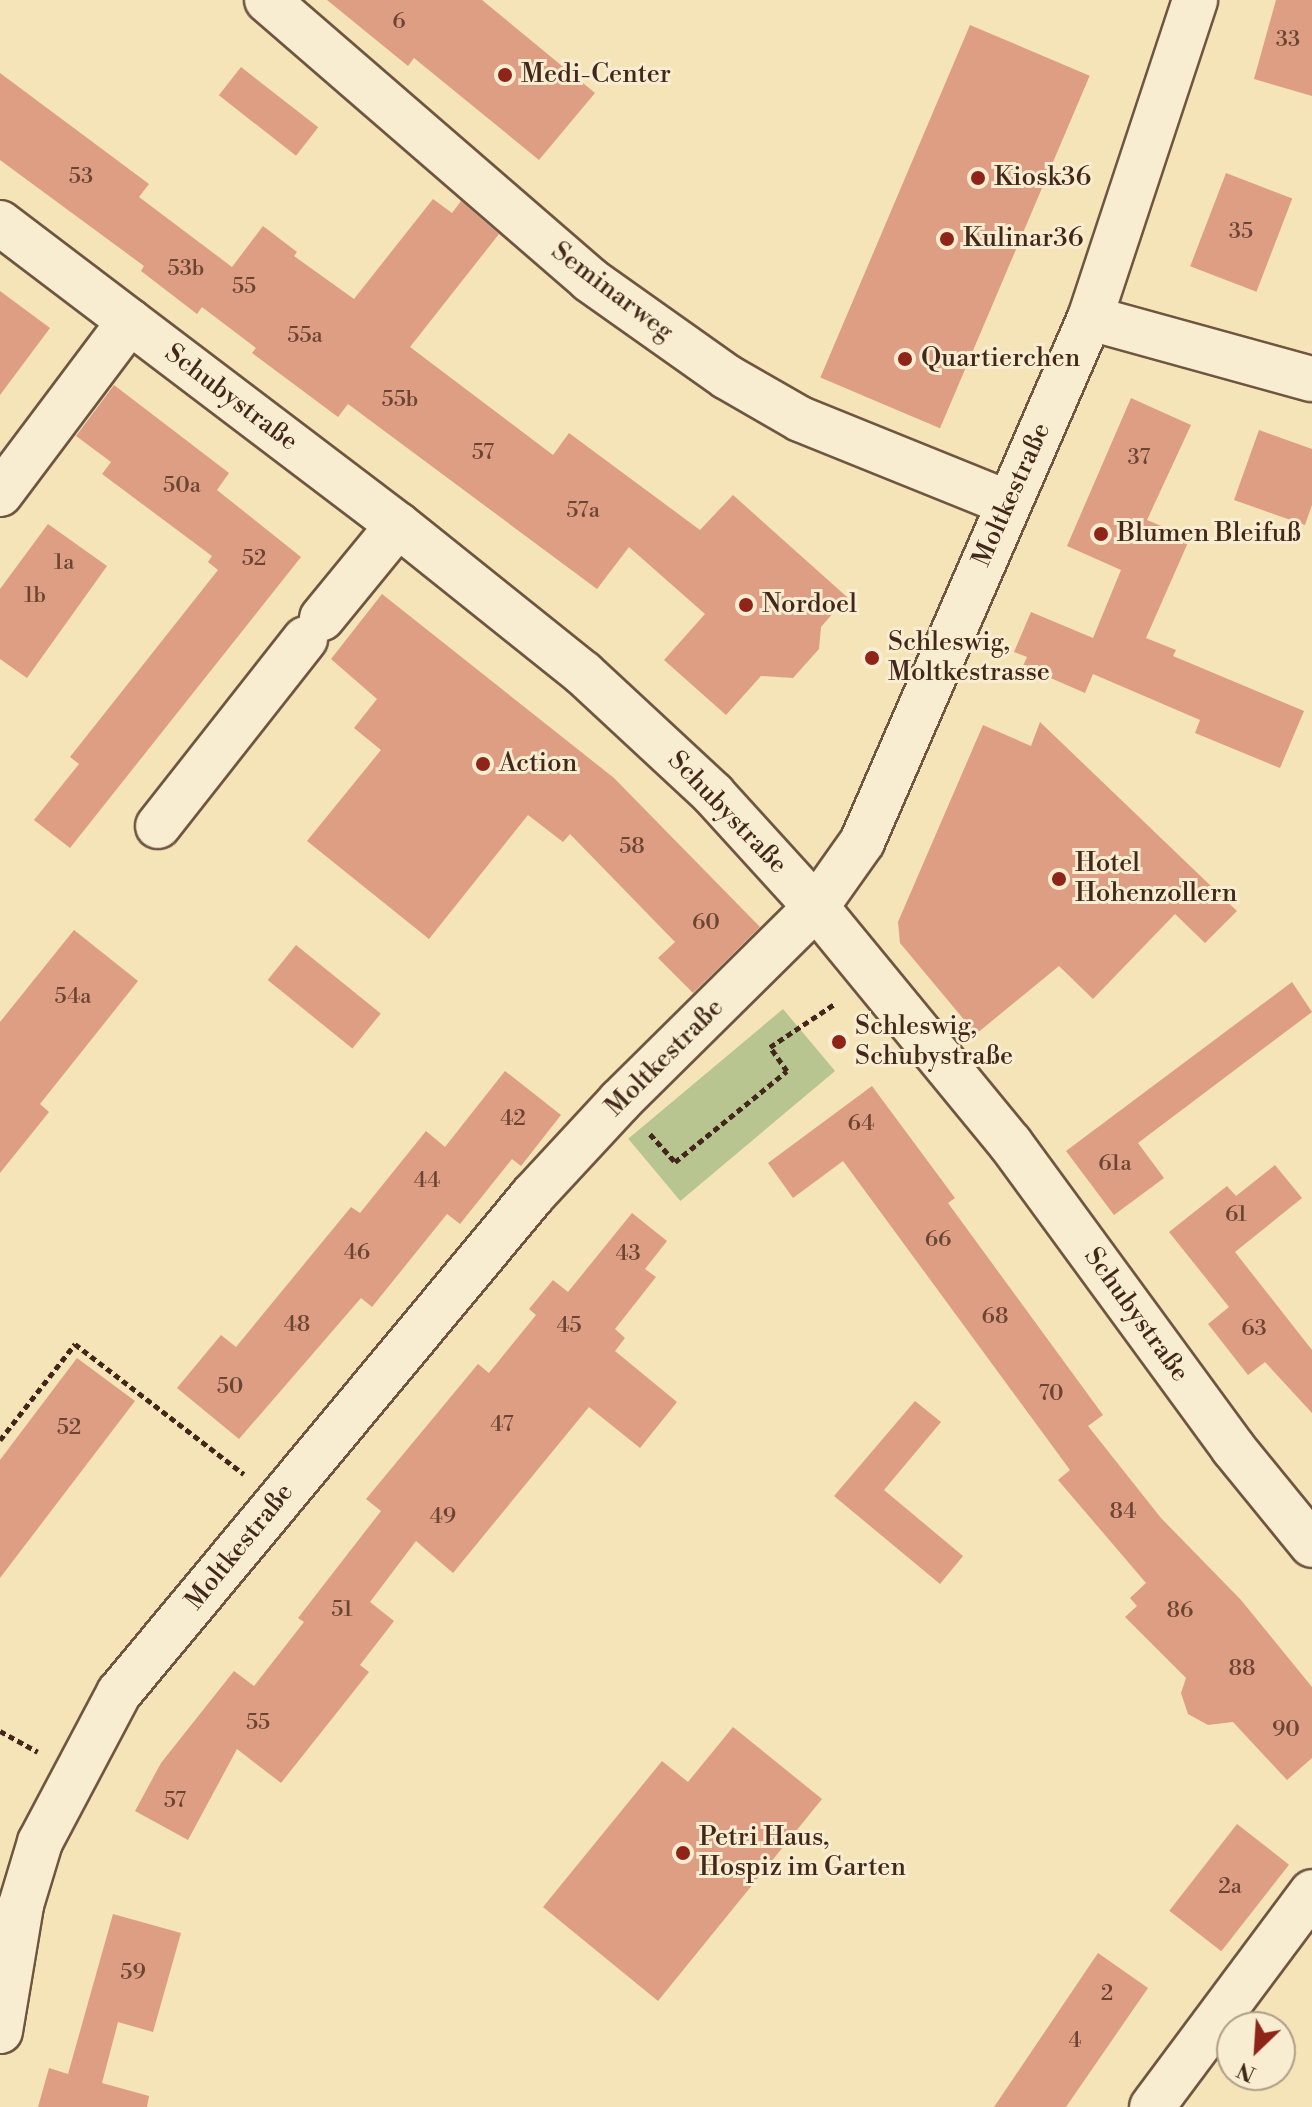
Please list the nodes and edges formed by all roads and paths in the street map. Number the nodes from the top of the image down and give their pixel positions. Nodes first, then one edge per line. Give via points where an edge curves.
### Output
1 (267, 0) edge
2 (1195, 0) edge
3 (0, 223) edge
4 (1090, 318) junction
5 (130, 321) junction
6 (1312, 379) edge
7 (0, 494) edge
8 (1008, 503) junction
9 (398, 525) junction
10 (158, 826) dead end
11 (816, 907) junction
12 (871, 980) junction
13 (620, 1101) junction
14 (0, 1440) edge
15 (277, 1501) junction
16 (1312, 1545) edge
17 (1312, 1892) edge
18 (0, 2031) edge
19 (1152, 2107) edge

1 - 8 street, Seminarweg via 590,280 727,377 800,419
2 - 4 street, Moltkestraße
3 - 5 street, Schubystraße
4 - 6 street
4 - 8 street, Moltkestraße
5 - 7 street
5 - 9 street, Schubystraße
8 - 11 street, Moltkestraße via 862,842
9 - 10 street
9 - 11 street, Schubystraße via 583,673 713,794
11 - 12 street, Schubystraße
11 - 13 street, Moltkestraße
12 - 13 path via 770,1047 787,1071 675,1162
12 - 16 street, Schubystraße via 1010,1143 1233,1448
13 - 15 street, Moltkestraße via 533,1195
14 - 15 path via 75,1344
15 - 18 street, Moltkestraße via 119,1693 74,1771 40,1842 21,1905
17 - 19 street

